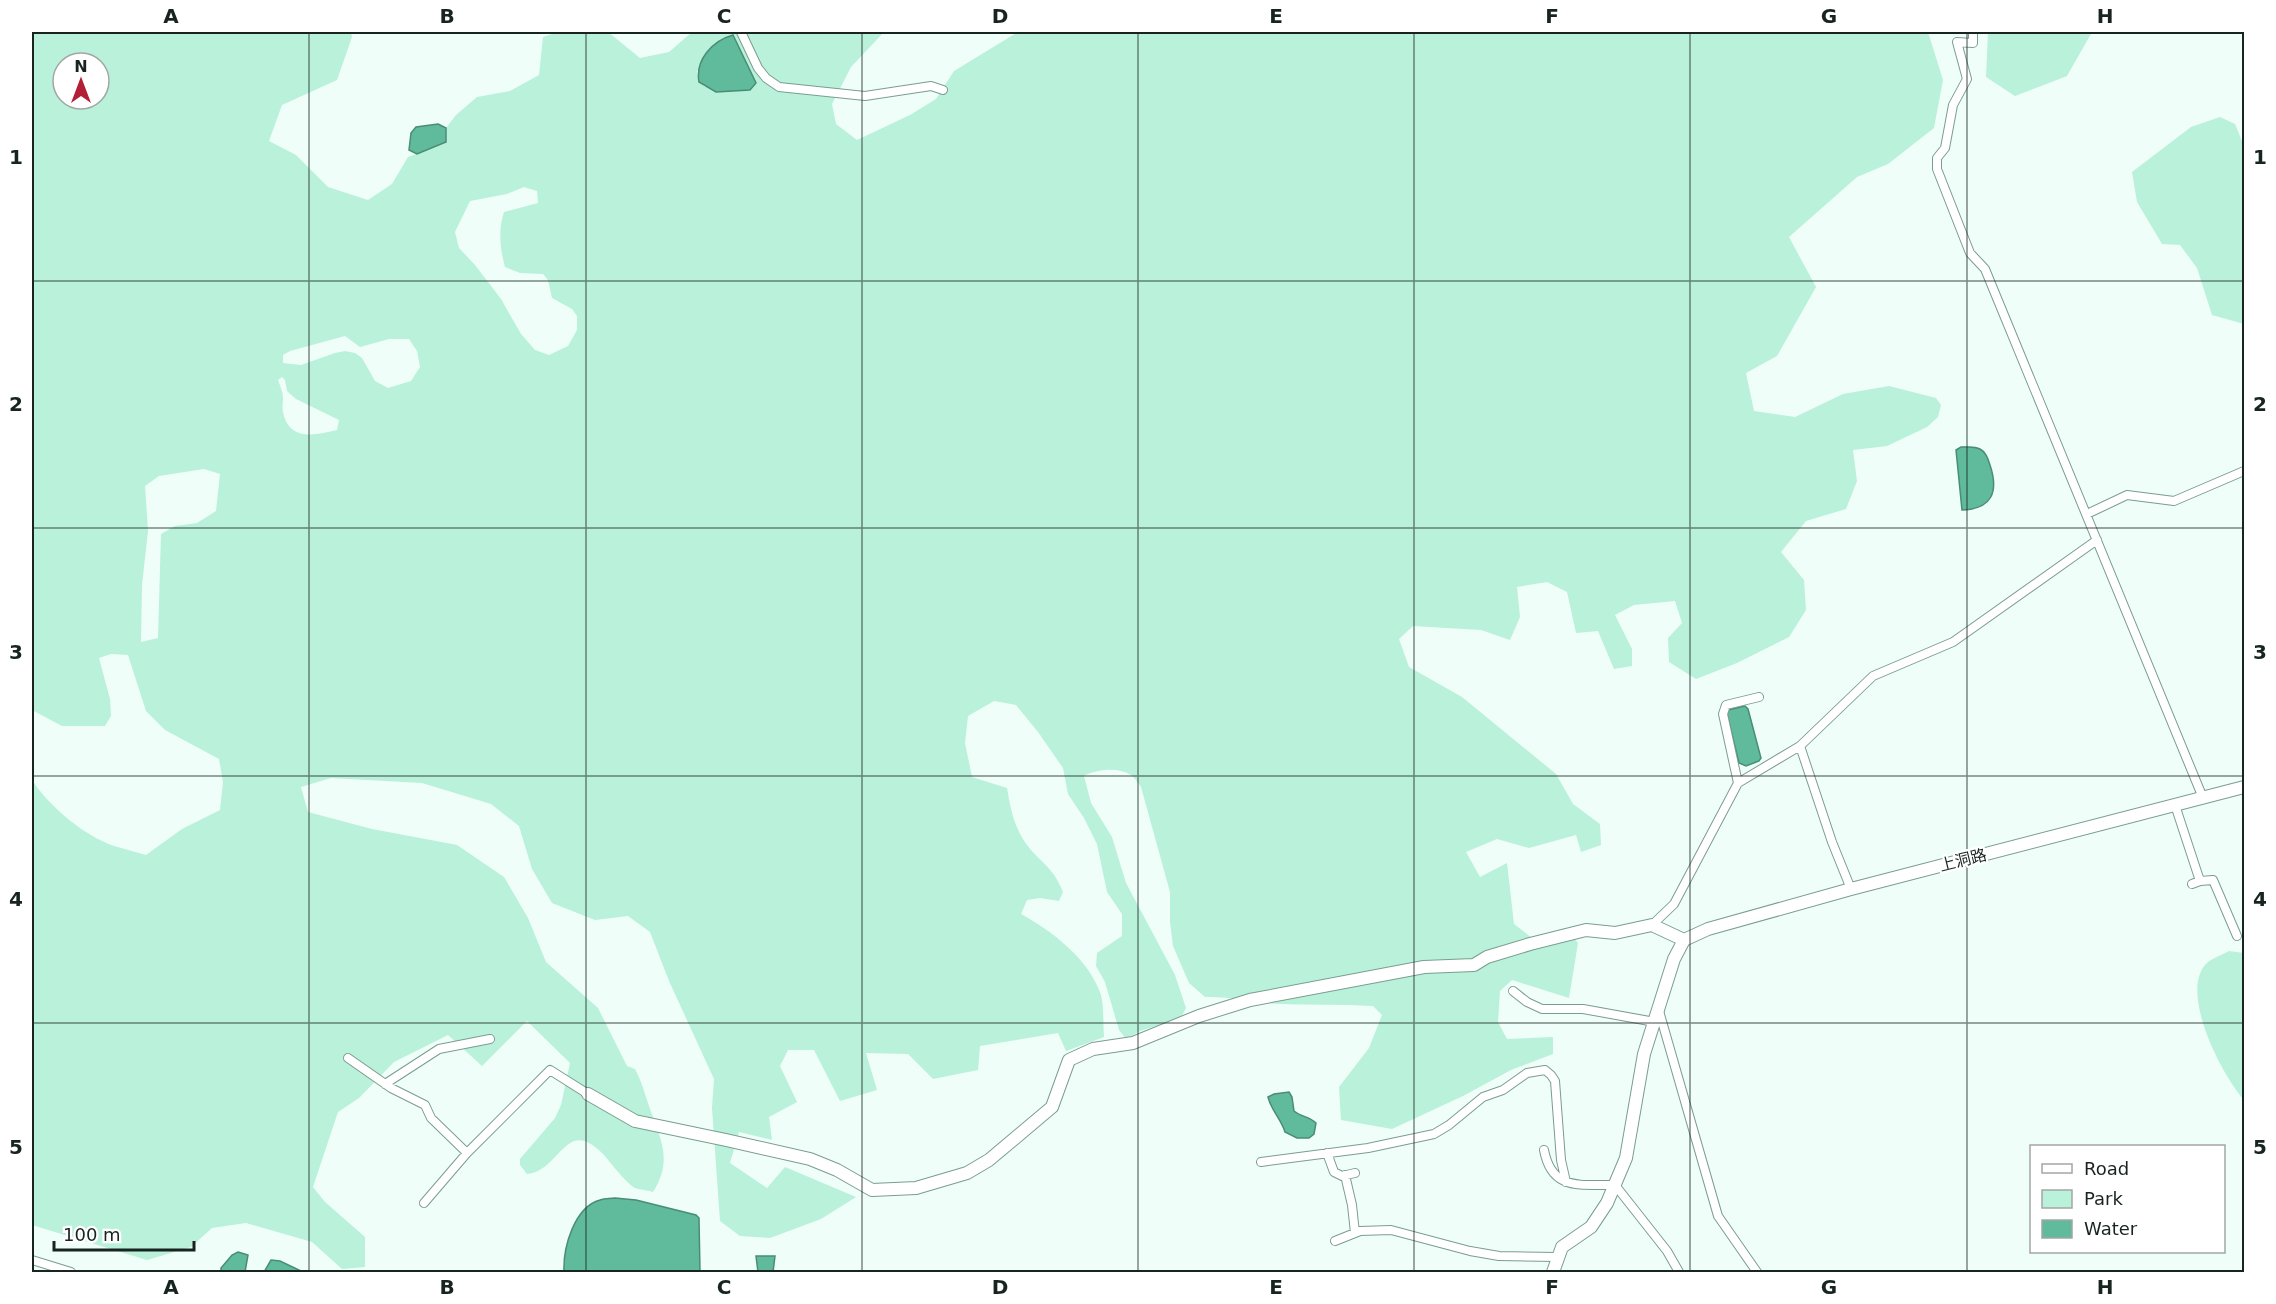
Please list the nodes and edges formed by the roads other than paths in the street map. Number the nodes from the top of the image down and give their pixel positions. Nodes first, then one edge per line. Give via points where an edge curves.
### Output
1 (741, 32) edge
2 (1973, 33) edge
3 (943, 90) dead end
4 (2244, 471) edge
5 (2087, 514) junction
6 (2097, 540) junction
7 (1759, 697) dead end
8 (1800, 746) junction
9 (1738, 783) junction
10 (2244, 787) edge
11 (2203, 798) junction
12 (2175, 805) junction
13 (1851, 889) junction
14 (1652, 925) junction
15 (2237, 936) dead end
16 (1684, 940) junction
17 (1513, 991) dead end
18 (1657, 1016) junction
19 (490, 1039) dead end
20 (348, 1058) dead end
21 (385, 1084) junction
22 (588, 1094) joint
23 (1544, 1150) dead end
24 (1327, 1152) junction
25 (467, 1153) junction
26 (1261, 1162) dead end
27 (1355, 1173) dead end
28 (1345, 1175) junction
29 (1566, 1182) junction
30 (1615, 1185) junction
31 (424, 1203) dead end
32 (1354, 1233) junction
33 (1335, 1241) dead end
34 (1557, 1257) junction
35 (32, 1260) edge
36 (71, 1272) edge
37 (1553, 1272) edge
38 (1679, 1272) edge
39 (1757, 1272) edge

1 - 3 street via 758,68 779,87 865,96 932,86
2 - 5 street via 1973,43 1957,42 1967,79 1953,105 1937,169 1970,253 1985,269
4 - 5 street via 2174,501 2127,495
5 - 6 street
6 - 8 street via 1953,642 1873,676
6 - 11 street
7 - 9 street via 1726,705 1723,714
8 - 9 street
8 - 13 street
9 - 14 street via 1674,904
10 - 11 street, 上洞路
11 - 12 street, 上洞路
12 - 13 street, 上洞路
12 - 15 street via 2196,883 2213,880
13 - 16 street, 上洞路 via 1708,929
14 - 16 street
14 - 22 street via 1615,933 1586,930 1520,947 1474,965 1424,967 1250,1000 1133,1044 1093,1049 1069,1060 1052,1107 989,1160 967,1173 916,1188 872,1190 810,1160 635,1121
16 - 18 street via 1674,959
17 - 18 street via 1542,1009
18 - 30 street via 1644,1054 1626,1158
18 - 39 street via 1718,1216
19 - 21 street via 439,1049
20 - 21 street
21 - 25 street via 425,1105 431,1118
22 - 25 street via 550,1070
23 - 29 street via 1552,1173
24 - 26 street
24 - 28 street via 1335,1172
24 - 29 street via 1434,1134 1484,1097 1510,1086 1527,1073 1545,1070 1555,1081
25 - 31 street
27 - 28 street
28 - 32 street
29 - 30 street
30 - 34 street via 1591,1227 1562,1248
30 - 38 street
32 - 33 street
32 - 34 street via 1390,1230 1489,1254
34 - 37 street
35 - 36 street

